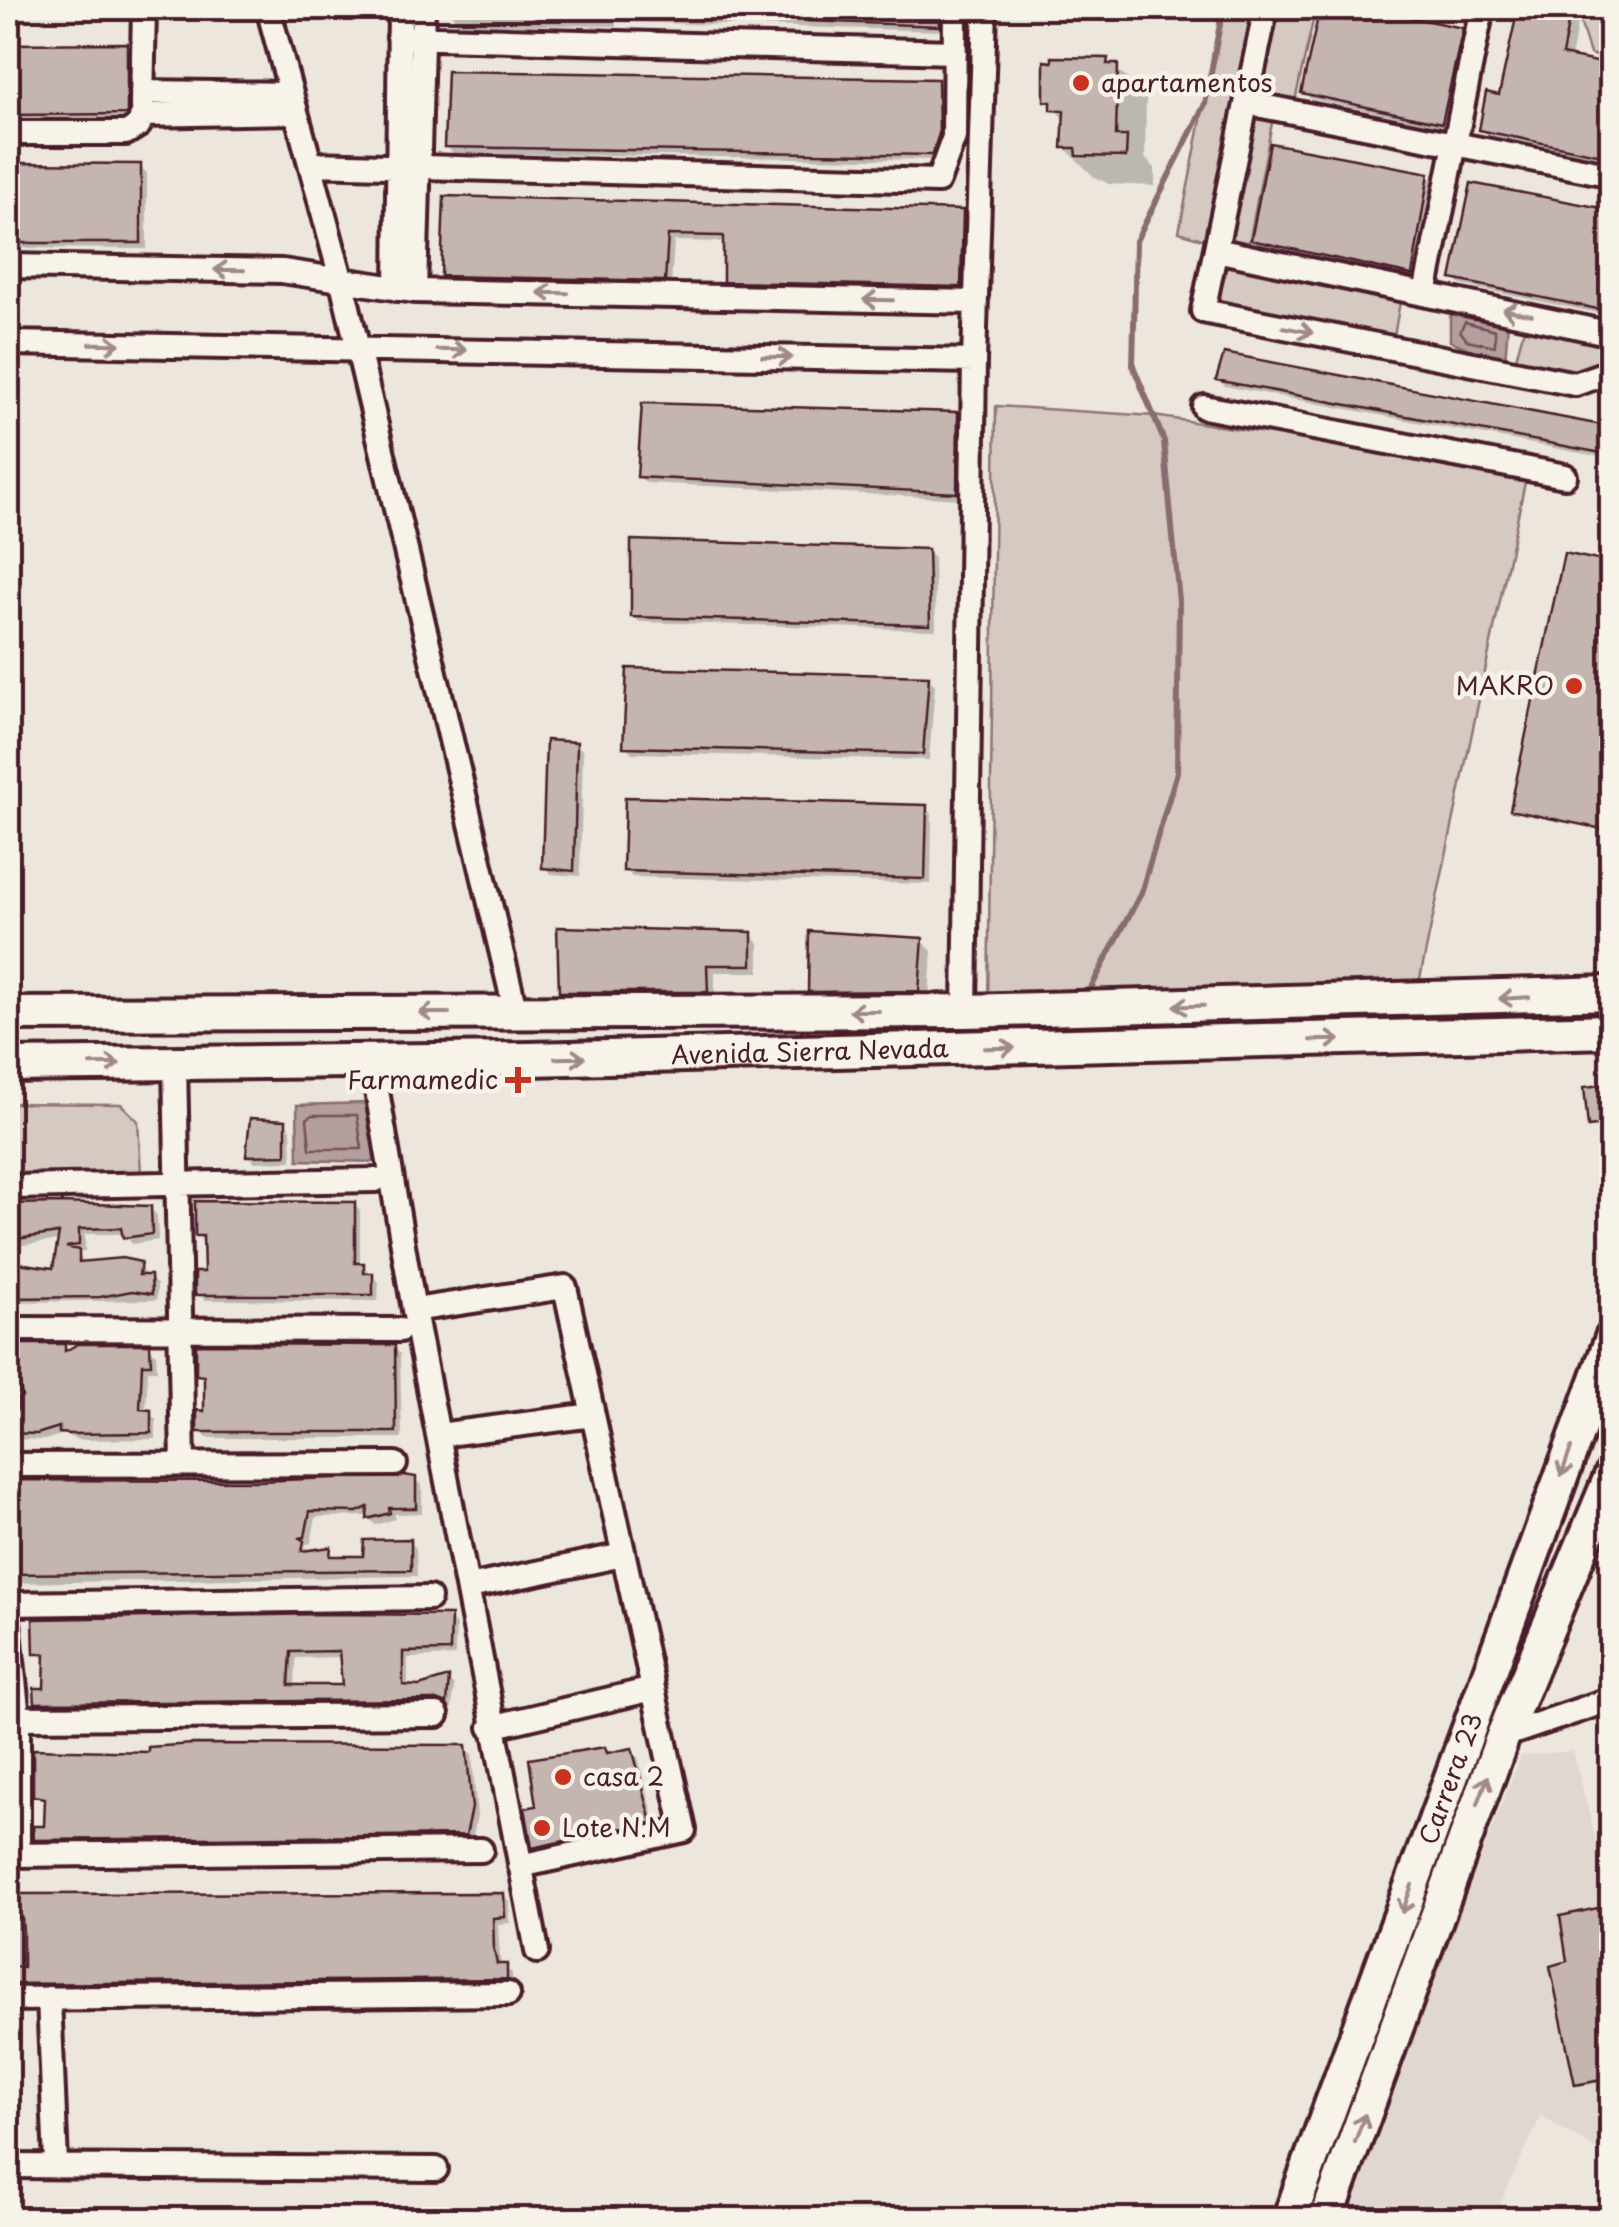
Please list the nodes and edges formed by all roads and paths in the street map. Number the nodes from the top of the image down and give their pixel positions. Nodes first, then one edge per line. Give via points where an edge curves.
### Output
1 (144, 8) edge
2 (268, 8) edge
3 (400, 8) edge
4 (423, 8) edge
5 (955, 8) edge
6 (985, 8) edge
7 (1266, 8) edge
8 (1482, 8) edge
9 (411, 38) junction
10 (955, 52) junction
11 (142, 103) junction
12 (292, 103) junction
13 (1247, 103) junction
14 (8, 133) edge
15 (1454, 144) junction
16 (312, 164) junction
17 (409, 169) junction
18 (1612, 175) edge
19 (1216, 250) junction
20 (8, 266) edge
21 (342, 282) junction
22 (406, 290) junction
23 (1426, 294) junction
24 (975, 302) junction
25 (1612, 334) edge
26 (8, 343) edge
27 (355, 348) junction
28 (974, 360) junction
29 (1612, 371) edge
30 (1204, 407) dead end
31 (1565, 476) dead end
32 (1612, 993) edge
33 (966, 1011) junction
34 (516, 1012) junction
35 (8, 1014) edge
36 (1612, 1032) edge
37 (372, 1061) junction
38 (174, 1063) junction
39 (8, 1066) edge
40 (376, 1180) dead end
41 (177, 1183) junction
42 (12, 1187) dead end
43 (414, 1310) junction
44 (8, 1329) edge
45 (400, 1330) dead end
46 (179, 1332) junction
47 (1612, 1338) edge
48 (593, 1414) junction
49 (439, 1436) junction
50 (183, 1464) junction
51 (396, 1464) dead end
52 (8, 1465) edge
53 (1612, 1474) edge
54 (624, 1555) junction
55 (468, 1587) junction
56 (429, 1598) dead end
57 (8, 1604) edge
58 (8, 1622) edge
59 (653, 1689) junction
60 (1612, 1699) edge
61 (437, 1716) dead end
62 (18, 1718) junction
63 (491, 1727) junction
64 (1502, 1736) junction
65 (481, 1850) dead end
66 (13, 1855) edge
67 (520, 1866) junction
68 (537, 1951) dead end
69 (508, 1994) dead end
70 (8, 1998) edge
71 (49, 1998) junction
72 (56, 2164) junction
73 (8, 2166) edge
74 (436, 2168) dead end
75 (1289, 2220) edge
76 (1326, 2220) edge

1 - 11 street
2 - 12 street
3 - 9 street
4 - 9 street
5 - 10 street
6 - 24 street
7 - 13 street
8 - 15 street
9 - 10 street
9 - 17 street
10 - 17 street via 954,136 938,181
11 - 12 street
11 - 14 street via 139,125 126,132
12 - 16 street
13 - 15 street
13 - 19 street
15 - 18 street
15 - 23 street
16 - 17 street
16 - 21 street
17 - 22 street
19 - 23 street
19 -> 29 street via 1202,312 1576,384
21 -> 20 street via 282,271
21 - 22 street
21 - 27 street
24 -> 22 street
25 -> 23 street
24 - 28 street
26 -> 27 street
27 -> 28 street
27 - 34 street
28 - 33 street
30 - 31 street
32 -> 33 main road, Avenida Sierra Nevada
33 -> 34 main road, Avenida Sierra Nevada
34 -> 35 main road, Avenida Sierra Nevada
37 -> 36 main road, Avenida Sierra Nevada
37 - 38 main road, Avenida Sierra Nevada
37 - 43 street
39 -> 38 main road, Avenida Sierra Nevada
38 - 41 street
40 - 41 street
41 - 42 street
41 - 46 street
43 - 48 street via 565,1287
43 - 49 street
44 - 46 street
45 - 46 street
46 - 50 street
47 -> 75 main road, Carrera 23
48 - 49 street
48 - 54 street
49 - 55 street
50 - 51 street
50 - 52 street
53 - 64 main road, Carrera 23
54 - 55 street
54 - 59 street
55 - 63 street
56 - 57 street
58 - 62 street
59 - 63 street
59 - 67 street via 684,1830
60 - 64 street
61 - 62 street
62 - 66 street
63 - 67 street
76 -> 64 main road, Carrera 23
65 - 66 street
67 - 68 street
69 - 71 street
70 - 71 street
71 - 72 street
72 - 73 street
72 - 74 street

